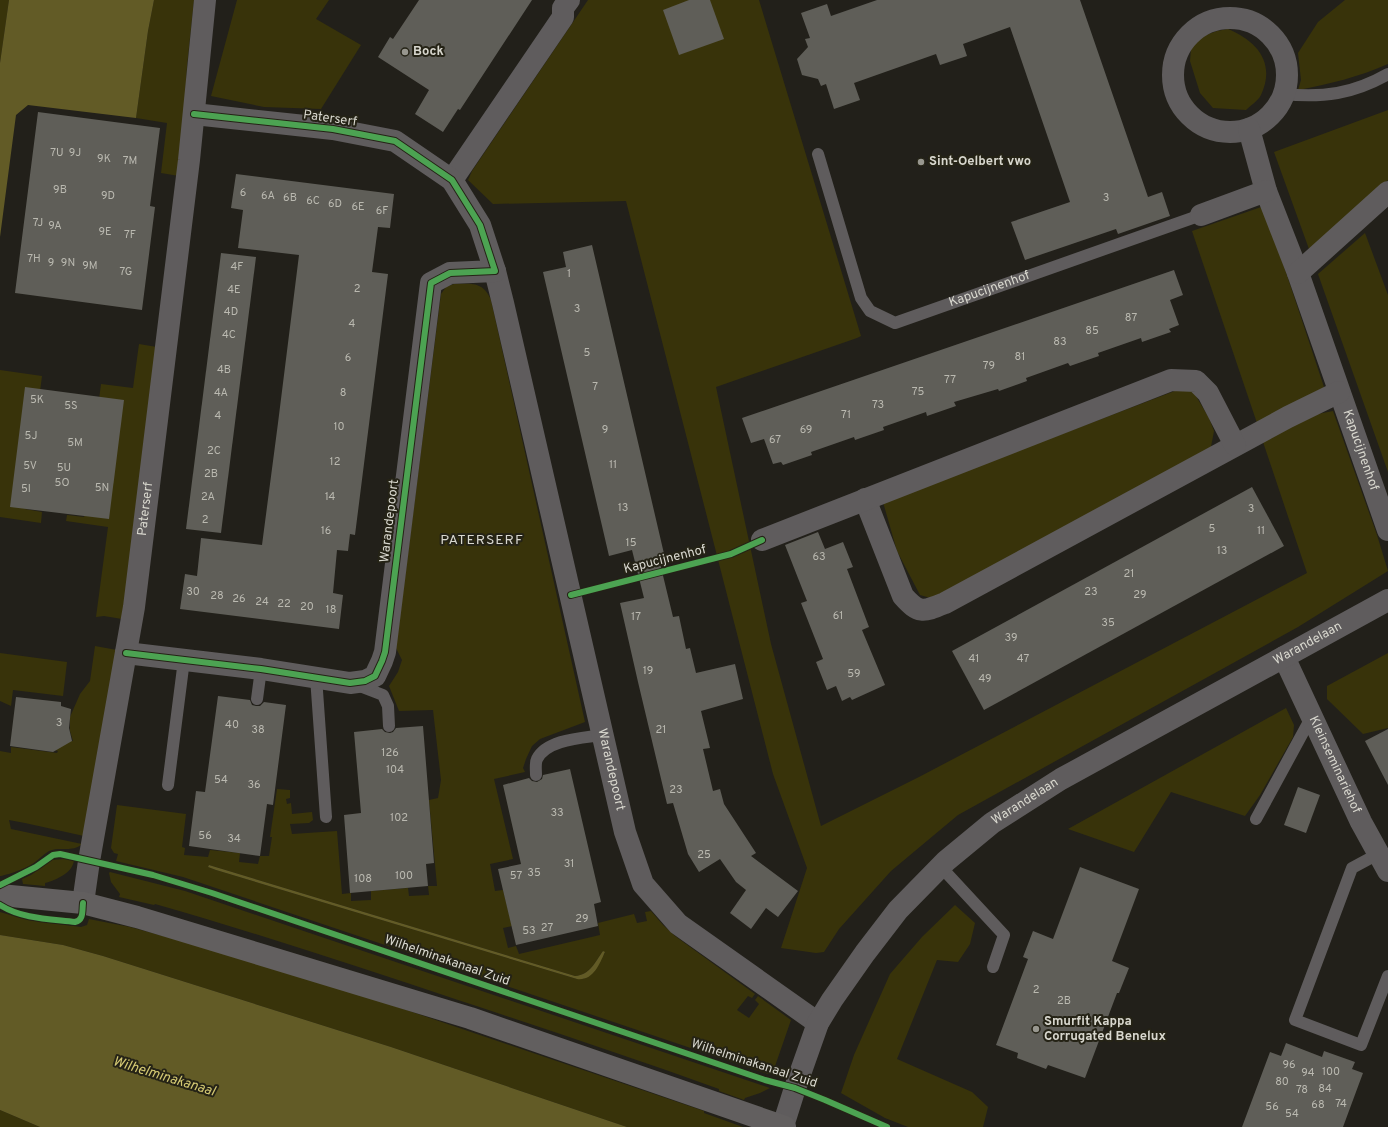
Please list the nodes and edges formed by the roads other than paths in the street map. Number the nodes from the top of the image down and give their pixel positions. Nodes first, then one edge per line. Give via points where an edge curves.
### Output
1 (205, 0) edge
2 (569, 0) edge
3 (1388, 74) edge
4 (1283, 94) junction
5 (194, 114) junction
6 (1249, 129) junction
7 (818, 154) dead end
8 (452, 180) junction
9 (1266, 191) junction
10 (1388, 192) edge
11 (1201, 215) joint
12 (494, 271) junction
13 (1298, 273) junction
14 (1339, 392) junction
15 (1235, 445) junction
16 (865, 499) junction
17 (1388, 530) edge
18 (762, 540) dead end
19 (1388, 600) edge
20 (126, 653) junction
21 (1284, 658) junction
22 (184, 660) junction
23 (261, 669) junction
24 (316, 677) junction
25 (350, 683) junction
26 (257, 699) dead end
27 (1312, 716) junction
28 (388, 726) dead end
29 (602, 735) junction
30 (536, 775) dead end
31 (168, 785) dead end
32 (326, 817) dead end
33 (1256, 819) dead end
34 (1383, 863) edge
35 (940, 867) junction
36 (0, 895) edge
37 (84, 903) junction
38 (993, 967) dead end
39 (1388, 976) edge
40 (818, 1023) junction
41 (784, 1127) edge

1 - 5 street, Paterserf
2 - 8 street via 563,8 564,17
3 - 4 lane via 1345,92 1323,96
4 - 6 street via 1265,120
4 - 6 street via 1287,72 1282,54 1273,38 1259,26 1242,19 1223,19 1204,24 1189,35 1178,51 1173,69 1174,88 1181,106 1194,120 1211,129 1230,132
5 - 8 street, Paterserf via 333,130 395,141
5 - 20 street, Paterserf via 135,599
6 - 9 street, Kapucijnenhof
7 - 11 lane, Kapucijnenhof via 861,298 870,311 895,323
8 - 12 street, Warandepoort via 480,225
9 - 11 street, Kapucijnenhof
9 - 13 street, Kapucijnenhof
10 - 13 street
12 - 25 street, Warandepoort via 450,273 431,283 385,652 375,676 365,681
12 - 29 street, Warandepoort
13 - 14 street, Kapucijnenhof
14 - 15 street, Kapucijnenhof
14 - 17 street, Kapucijnenhof
15 - 16 street via 1208,393 1196,381 1171,380
15 - 16 street, Kapucijnenhof via 926,611 913,607 903,596
16 - 18 street
19 - 21 street, Warandelaan
20 - 22 street, Warandepoort
20 - 37 street, Paterserf via 89,861
21 - 27 street, Kleinseminariehof
21 - 35 street, Warandelaan via 1061,779 992,823
22 - 23 street, Warandepoort
22 - 31 lane
23 - 24 street, Warandepoort
23 - 26 lane
24 - 25 street, Warandepoort
24 - 32 lane
25 - 28 lane via 383,695 388,706
27 - 33 lane
27 - 34 street, Kleinseminariehof
29 - 30 lane via 560,742 544,751 536,760
29 - 40 street, Warandepoort via 624,832 643,884 678,924
34 - 39 lane via 1352,868 1295,1020 1361,1045
35 - 38 lane via 1004,935
35 - 40 street, Warandelaan via 898,910 865,953
36 - 37 street
37 - 41 street via 470,1018
40 - 41 street, Warandelaan

